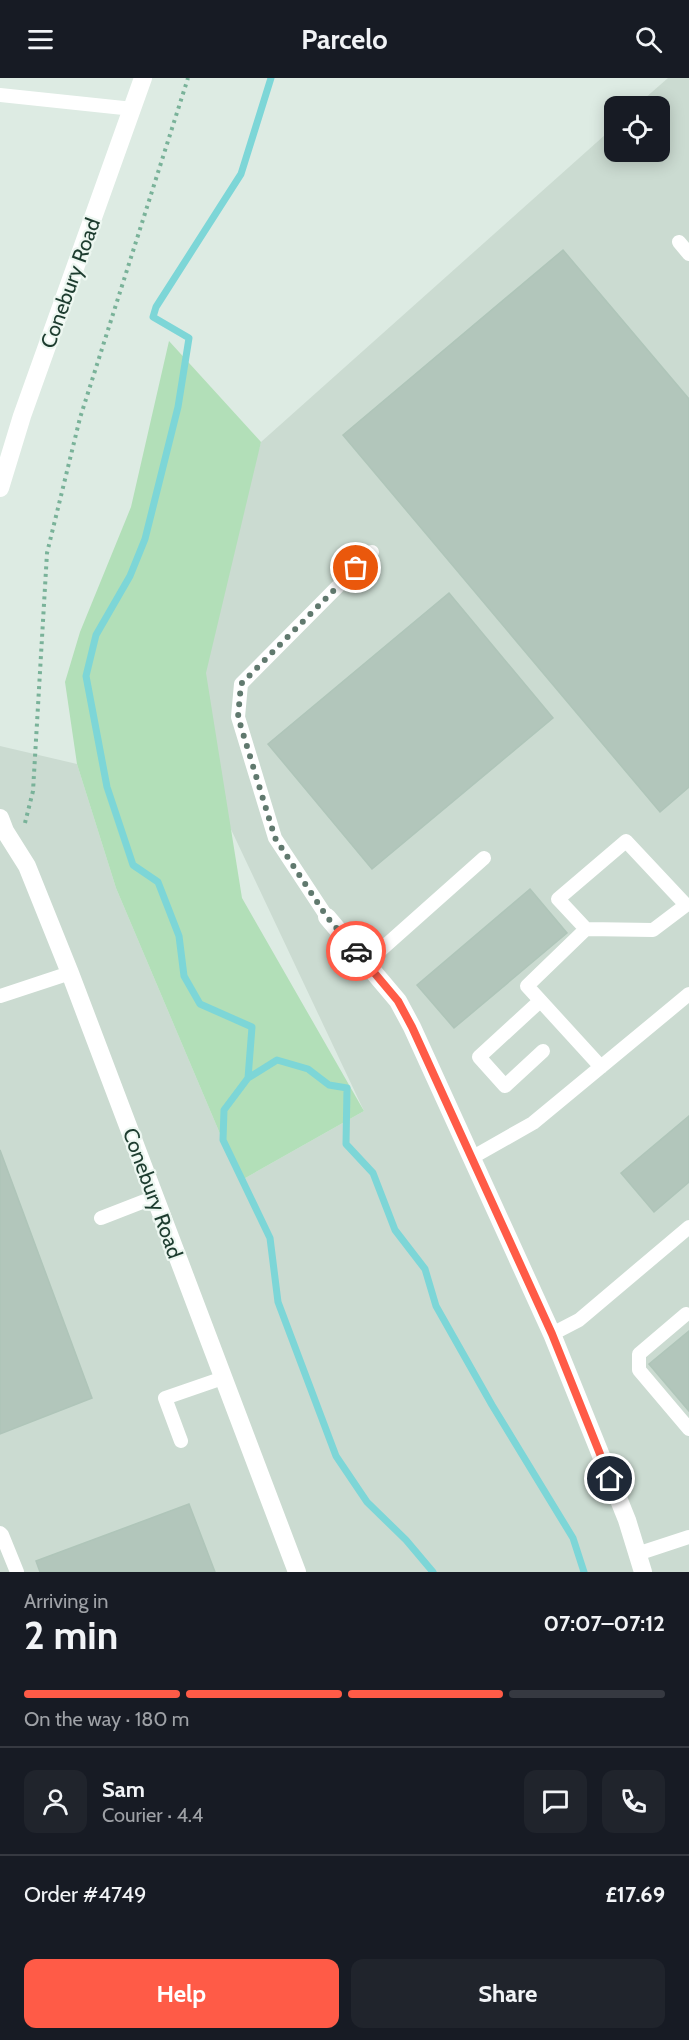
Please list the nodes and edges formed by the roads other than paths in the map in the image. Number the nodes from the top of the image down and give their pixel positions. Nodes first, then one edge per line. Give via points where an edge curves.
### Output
1 (143, 78) edge
2 (0, 95) edge
3 (133, 109) junction
4 (679, 242) dead end
5 (689, 254) edge
6 (0, 488) edge
7 (372, 552) dead end
8 (0, 818) edge
9 (484, 858) dead end
10 (327, 917) joint
11 (586, 929) junction
12 (366, 963) junction
13 (70, 973) junction
14 (689, 994) edge
15 (0, 996) edge
16 (540, 1001) junction
17 (543, 1051) dead end
18 (601, 1067) junction
19 (473, 1157) junction
20 (155, 1197) junction
21 (101, 1218) dead end
22 (689, 1227) edge
23 (686, 1314) dead end
24 (552, 1334) junction
25 (223, 1378) junction
26 (689, 1429) edge
27 (181, 1442) dead end
28 (0, 1533) edge
29 (689, 1537) edge
30 (638, 1554) junction
31 (16, 1572) edge
32 (297, 1572) edge
33 (643, 1572) edge

1 - 3 street, Conebury Road
2 - 3 lane
3 - 6 street, Conebury Road via 22,416
4 - 5 lane
7 - 10 lane via 241,684 238,717 275,838
8 - 13 street, Conebury Road via 27,866
9 - 12 lane
10 - 12 street
11 - 11 lane via 653,930 686,905 627,841 558,899
11 - 16 lane via 527,986
12 - 19 street via 398,1001
13 - 15 lane
13 - 20 street, Conebury Road
14 - 18 lane
16 - 17 lane via 479,1057 505,1086
16 - 18 lane
18 - 19 lane via 533,1123
19 - 24 street
20 - 21 lane
20 - 25 street, Conebury Road
22 - 24 lane via 579,1320
23 - 26 lane via 639,1354 639,1370
24 - 30 street
25 - 27 lane via 165,1398
25 - 32 street, Conebury Road
28 - 31 lane
29 - 30 lane
30 - 33 street

